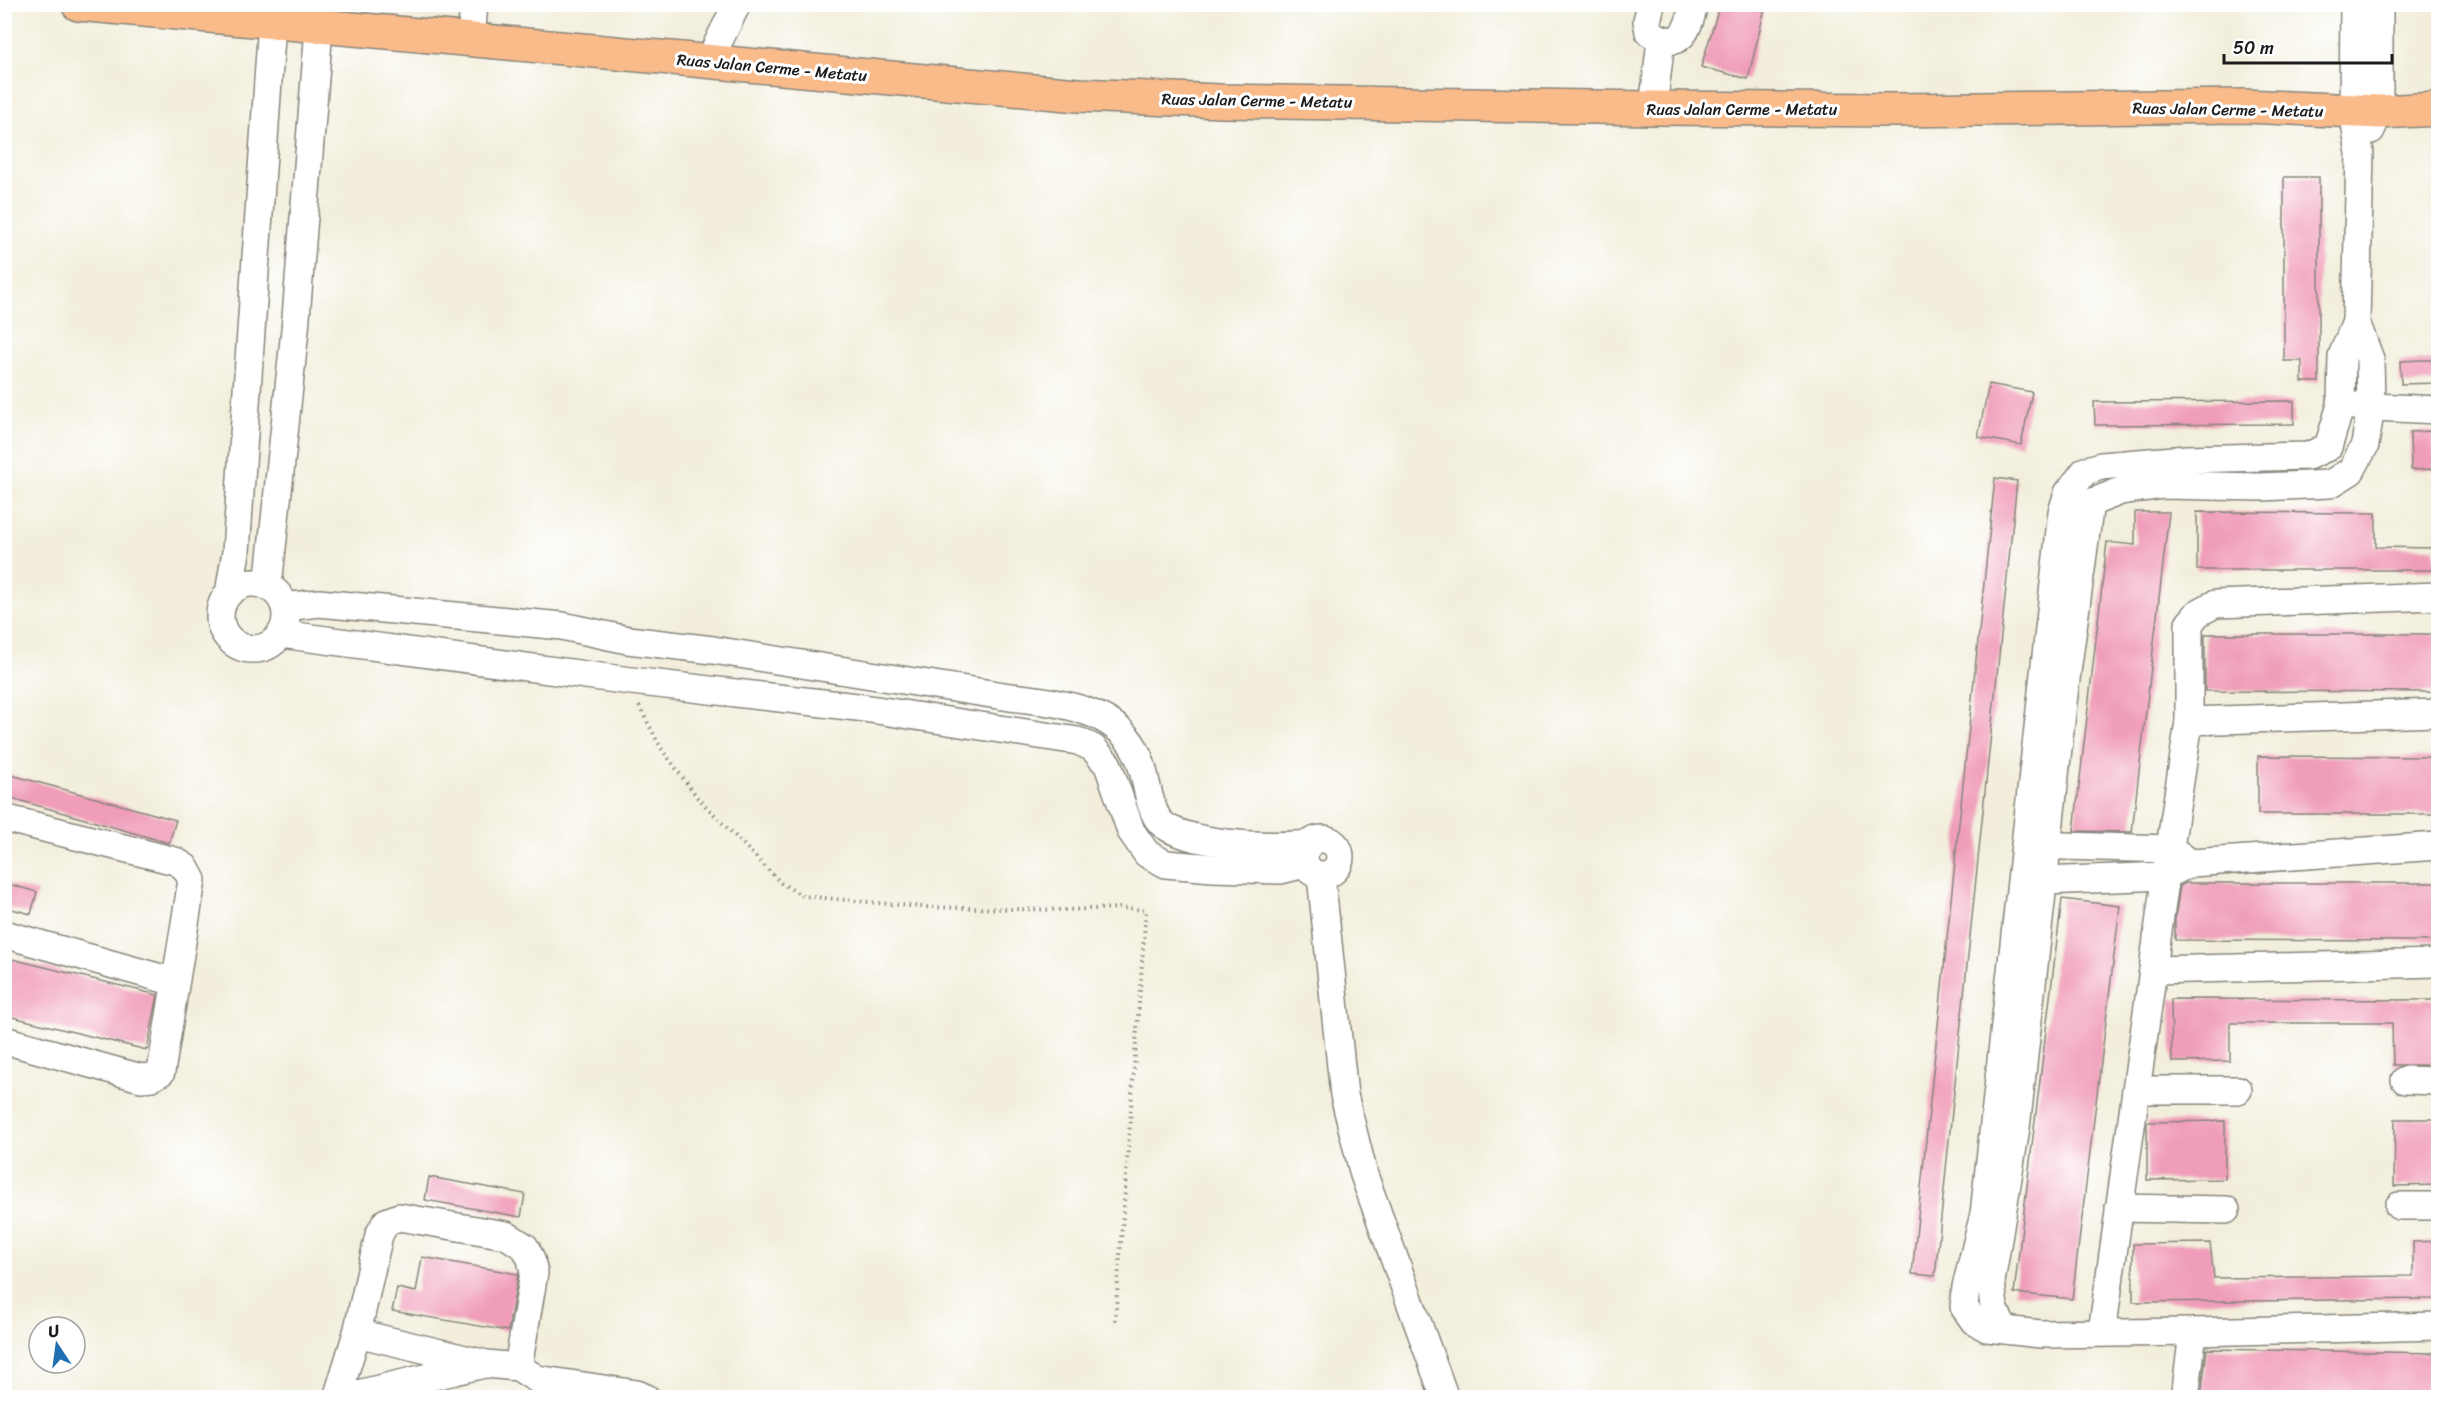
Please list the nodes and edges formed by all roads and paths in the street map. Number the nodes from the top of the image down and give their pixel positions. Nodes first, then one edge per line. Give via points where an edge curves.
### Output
1 (78, 4) edge
2 (474, 4) edge
3 (738, 4) edge
4 (1651, 4) edge
5 (1694, 4) edge
6 (2354, 4) edge
7 (2379, 4) edge
8 (272, 22) junction
9 (319, 28) junction
10 (471, 40) junction
11 (1661, 40) junction
12 (709, 61) junction
13 (1653, 108) junction
14 (2439, 109) edge
15 (2366, 112) junction
16 (2356, 322) junction
17 (252, 329) junction
18 (295, 330) junction
19 (2341, 405) junction
20 (2371, 406) junction
21 (2439, 410) edge
22 (2083, 493) junction
23 (268, 586) junction
24 (229, 593) junction
25 (2439, 596) edge
26 (285, 608) junction
27 (281, 634) junction
28 (627, 640) junction
29 (623, 680) junction
30 (2439, 713) edge
31 (2189, 722) junction
32 (4, 818) edge
33 (2036, 846) junction
34 (2439, 846) edge
35 (2181, 856) junction
36 (1311, 861) junction
37 (2164, 876) junction
38 (2032, 879) junction
39 (4, 934) edge
40 (2439, 963) edge
41 (2153, 970) junction
42 (175, 982) junction
43 (5, 1045) edge
44 (2405, 1080) dead end
45 (2439, 1081) edge
46 (2136, 1090) junction
47 (2238, 1090) dead end
48 (2399, 1206) dead end
49 (2439, 1206) edge
50 (2119, 1208) junction
51 (2226, 1210) dead end
52 (1115, 1321) dead end
53 (2439, 1326) edge
54 (2102, 1332) junction
55 (2193, 1332) junction
56 (357, 1333) junction
57 (486, 1364) junction
58 (532, 1381) edge
59 (339, 1398) edge
60 (646, 1398) edge
61 (1445, 1398) edge
62 (2185, 1398) edge

1 - 8 main road, Ruas Jalan Cerme - Metatu
2 - 10 street
3 - 12 street
4 - 11 street via 1649,32
5 - 11 street via 1684,35
6 - 15 street
7 - 15 street
8 - 9 main road, Ruas Jalan Cerme - Metatu
8 - 17 street
9 - 10 main road, Ruas Jalan Cerme - Metatu
9 - 18 street
10 - 12 main road, Ruas Jalan Cerme - Metatu
11 - 13 street
12 - 13 main road, Ruas Jalan Cerme - Metatu via 1078,95
13 - 15 main road, Ruas Jalan Cerme - Metatu via 2244,106
14 - 15 main road, Ruas Jalan Cerme - Metatu
15 - 16 street via 2360,153
16 - 19 street via 2342,356
16 - 20 street via 2370,359
17 - 18 street
17 - 24 street via 236,552
18 - 23 street
19 - 20 street
19 - 22 street via 2328,447 2308,456 2101,466 2085,471
20 - 21 street
20 - 22 street via 2365,445 2350,471 2330,484 2164,485
22 - 33 street via 2068,493 2062,512
23 - 24 street via 240,585
23 - 26 street via 279,595
24 - 27 street via 219,618 232,643 258,650
25 - 31 street via 2215,604 2198,613 2189,624
26 - 27 street
26 - 28 street via 320,603 562,627
27 - 29 street
28 - 29 street
28 - 36 street via 1059,702 1108,721 1126,735 1139,757 1159,820 1173,832 1236,844 1284,847
29 - 36 street via 857,707 1078,741 1093,748 1108,765 1131,831 1147,854 1166,864 1281,870
29 - 52 path via 661,748 697,797 781,883 803,896 922,907 1146,910
30 - 31 street
31 - 35 street
32 - 42 street via 175,861 185,867 192,880
33 - 35 street
33 - 38 street
34 - 35 street
35 - 37 street
36 - 61 street via 1344,1095 1364,1175
37 - 38 street
37 - 41 street
38 - 54 street via 1984,1214 1964,1306 1974,1321 1987,1328 2042,1334
39 - 42 street
40 - 41 street
41 - 46 street
42 - 43 street via 161,1072 152,1077 141,1078
44 - 45 street
46 - 47 street
46 - 50 street
48 - 49 street
50 - 51 street
50 - 54 street
53 - 55 street
54 - 55 street
55 - 62 street
56 - 57 street
56 - 58 street via 386,1222 399,1217 506,1235 525,1247 534,1273
56 - 59 street
57 - 58 street
57 - 59 street
58 - 60 street

